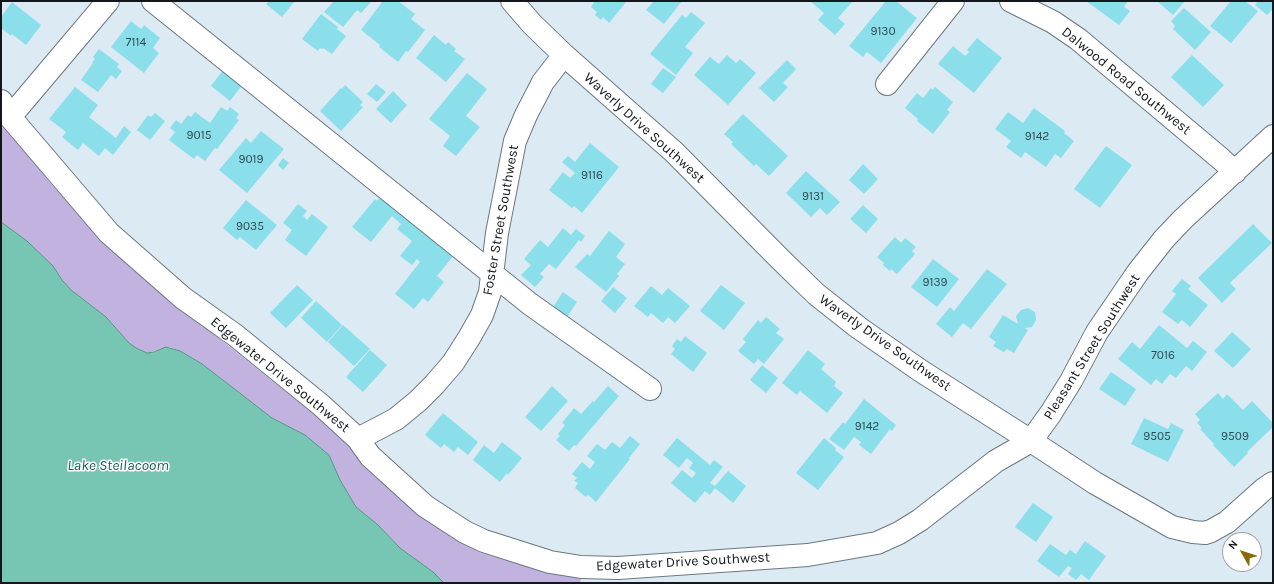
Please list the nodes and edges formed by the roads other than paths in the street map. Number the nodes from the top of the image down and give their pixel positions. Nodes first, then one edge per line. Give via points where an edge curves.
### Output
1 (108, 1) edge
2 (153, 1) edge
3 (512, 1) edge
4 (953, 1) edge
5 (1011, 1) edge
6 (564, 55) junction
7 (887, 84) dead end
8 (6, 109) edge
9 (1273, 136) edge
10 (1235, 172) junction
11 (492, 274) junction
12 (650, 389) dead end
13 (358, 439) junction
14 (1031, 440) junction
15 (1273, 483) edge

1 - 8 street
2 - 11 street
3 - 6 street, Waverly Drive Southwest
4 - 7 street
5 - 10 street, Dalwood Road Southwest via 1053,22 1078,39
6 - 11 street, Foster Street Southwest via 542,82 515,141
6 - 14 street, Waverly Drive Southwest via 674,152 816,294 921,371
8 - 13 street, Edgewater Drive Southwest via 114,238 183,298 235,335 321,405
9 - 10 street, Pleasant Street Southwest
10 - 14 street, Pleasant Street Southwest via 1169,234 1138,272 1097,332 1071,382
11 - 12 street
11 - 13 street, Foster Street Southwest via 490,292 482,315 453,363 429,390 396,419
13 - 14 street, Edgewater Drive Southwest via 370,456 425,506 465,532 484,541 550,562 581,567 618,568 808,555 877,543 900,533 920,520 996,461
14 - 15 street, Waverly Drive Southwest via 1124,501 1172,527 1194,532 1205,533 1227,522

